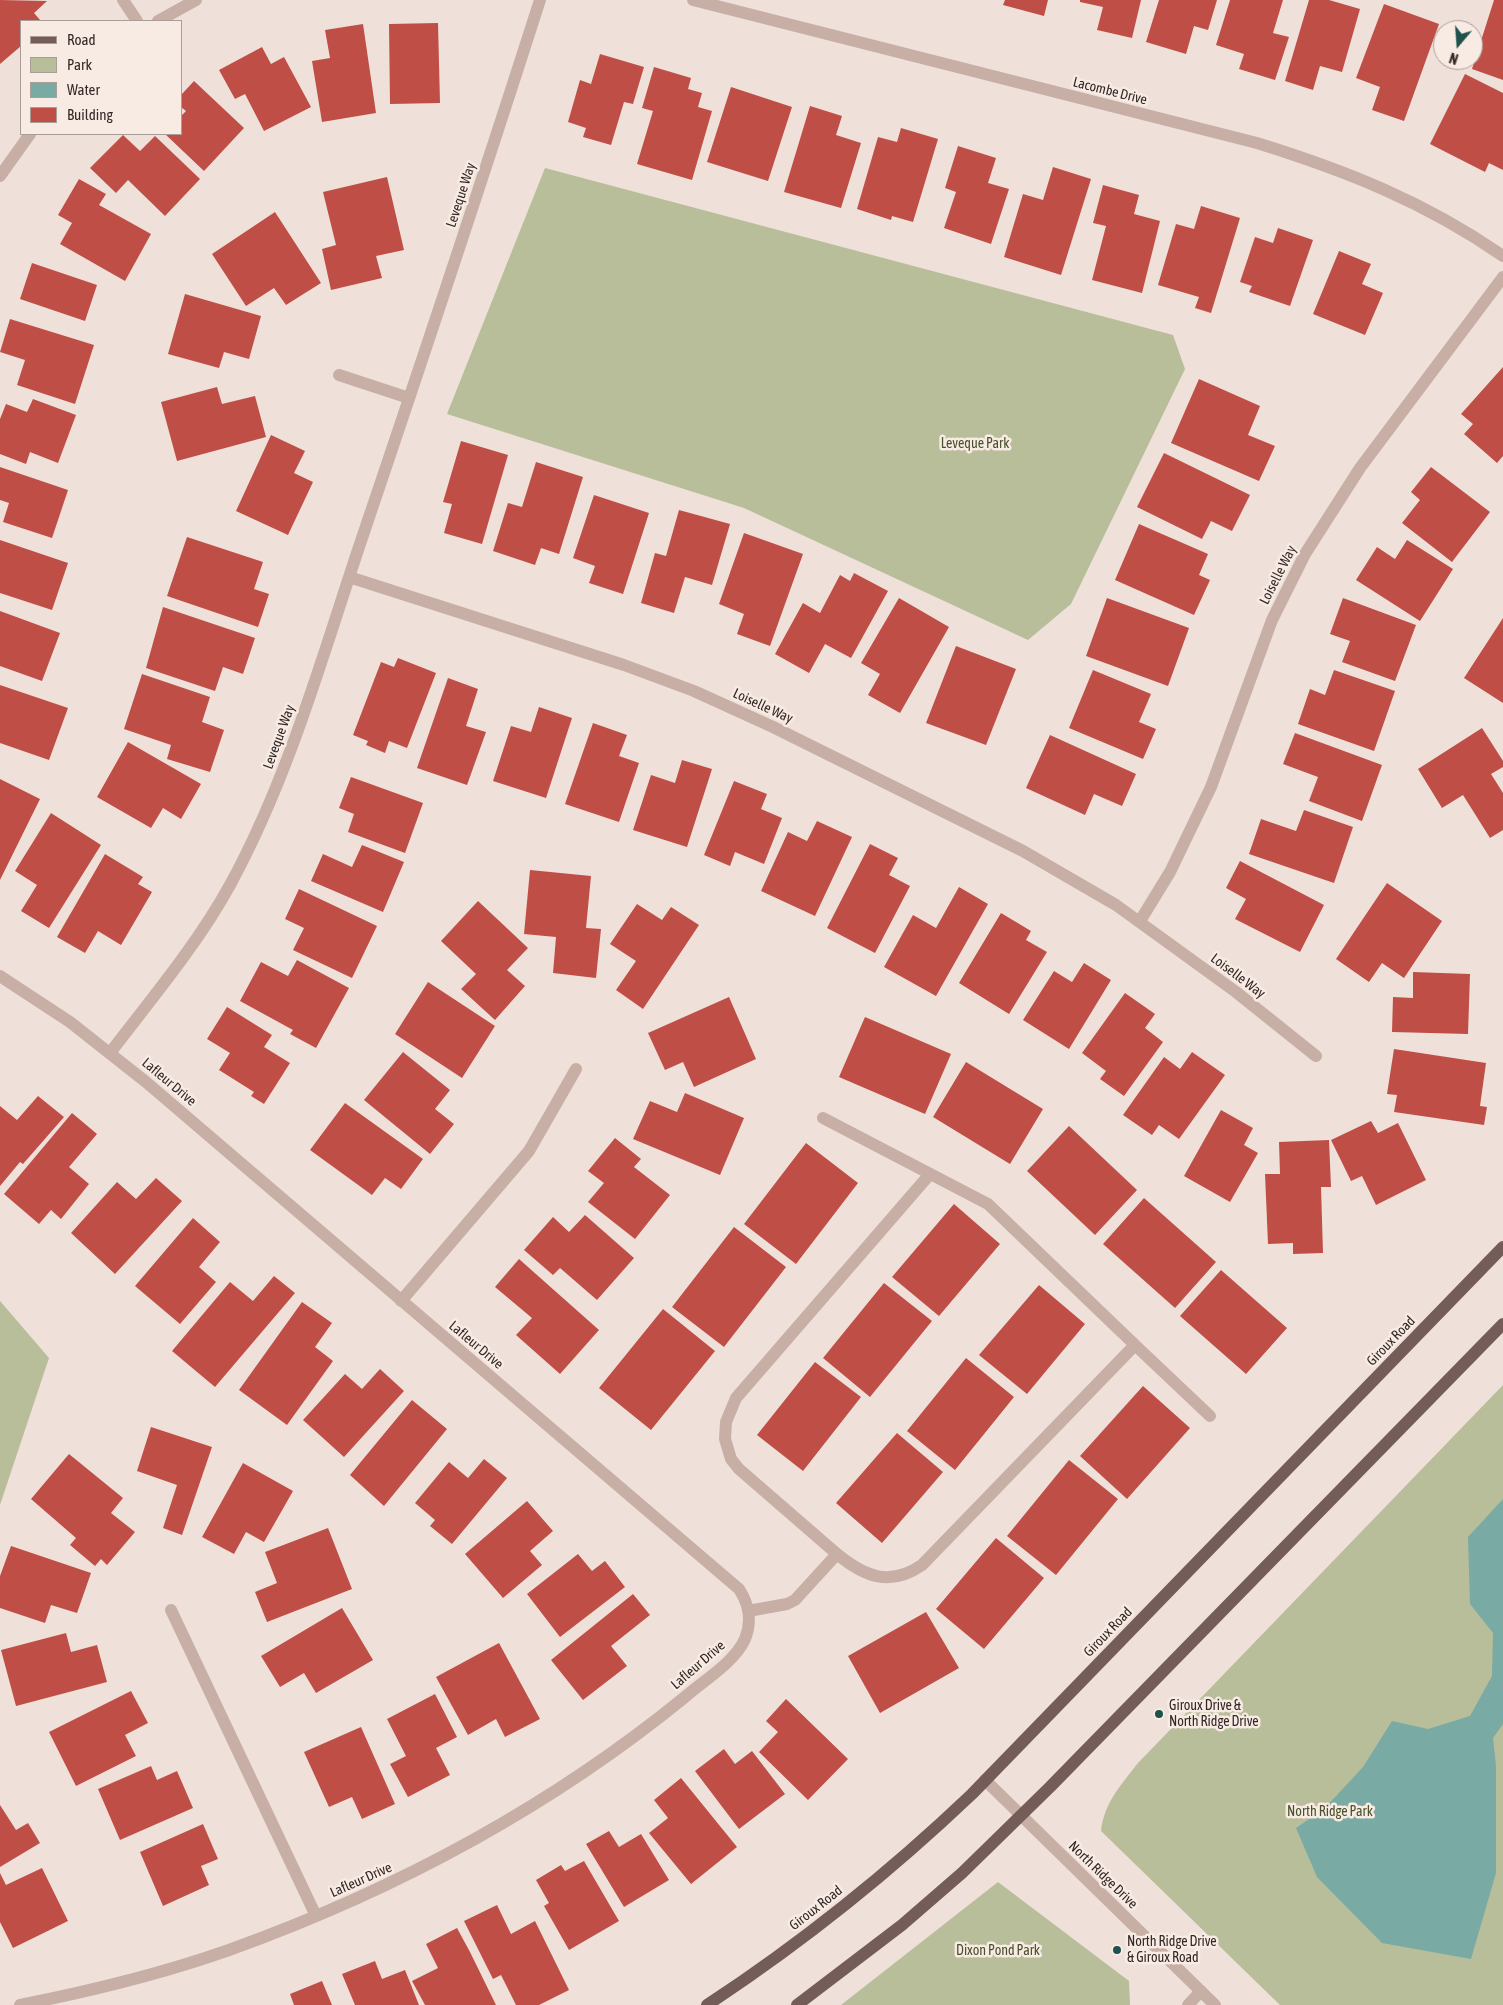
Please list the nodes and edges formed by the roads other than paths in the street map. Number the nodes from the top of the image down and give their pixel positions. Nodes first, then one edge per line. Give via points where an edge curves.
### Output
1 (122, 0) edge
2 (196, 0) edge
3 (540, 0) edge
4 (693, 0) edge
5 (136, 20) edge
6 (160, 20) edge
7 (29, 135) edge
8 (0, 176) edge
9 (1503, 256) edge
10 (1503, 277) edge
11 (339, 375) dead end
12 (409, 398) junction
13 (349, 576) junction
14 (1140, 921) junction
15 (0, 976) edge
16 (110, 1053) junction
17 (1316, 1056) dead end
18 (576, 1068) dead end
19 (823, 1118) dead end
20 (930, 1174) junction
21 (1503, 1247) edge
22 (401, 1301) junction
23 (1503, 1324) edge
24 (1135, 1345) junction
25 (1210, 1416) dead end
26 (837, 1554) junction
27 (171, 1610) dead end
28 (748, 1611) junction
29 (985, 1780) junction
30 (1020, 1816) junction
31 (316, 1916) junction
32 (1201, 1991) junction
33 (20, 2005) edge
34 (707, 2005) edge
35 (797, 2005) edge
36 (1188, 2005) edge
37 (1215, 2005) edge

1 - 5 street
2 - 6 street
3 - 12 street, Leveque Way
4 - 9 street, Lacombe Drive via 1302,157 1384,188 1440,215
7 - 8 street
10 - 14 street, Loiselle Way via 1360,468 1305,554 1272,620 1211,787 1170,872
11 - 12 street
12 - 13 street, Leveque Way
13 - 14 street, Loiselle Way via 624,665 725,704 1023,851
13 - 16 street, Leveque Way via 282,774 245,856 196,940
14 - 17 street, Loiselle Way
15 - 16 street, Lafleur Drive
16 - 22 street, Lafleur Drive
18 - 22 street via 530,1151
19 - 20 street
20 - 24 street via 988,1204
20 - 26 street via 736,1398 726,1422 727,1449 739,1469
21 - 29 main road, Giroux Road
22 - 28 street, Lafleur Drive via 739,1589
23 - 30 main road
24 - 25 street
24 - 26 street via 922,1565 901,1576 878,1577 854,1568
26 - 28 street via 795,1600
27 - 31 street
28 - 31 street, Lafleur Drive via 746,1637 736,1653 628,1740 537,1801 468,1842 399,1879
29 - 30 street, North Ridge Drive
29 - 34 main road, Giroux Road via 902,1859 821,1924
30 - 32 street, North Ridge Drive
30 - 35 main road via 962,1873 902,1925
31 - 33 street, Lafleur Drive via 174,1968
32 - 36 street
32 - 37 street, North Ridge Drive

